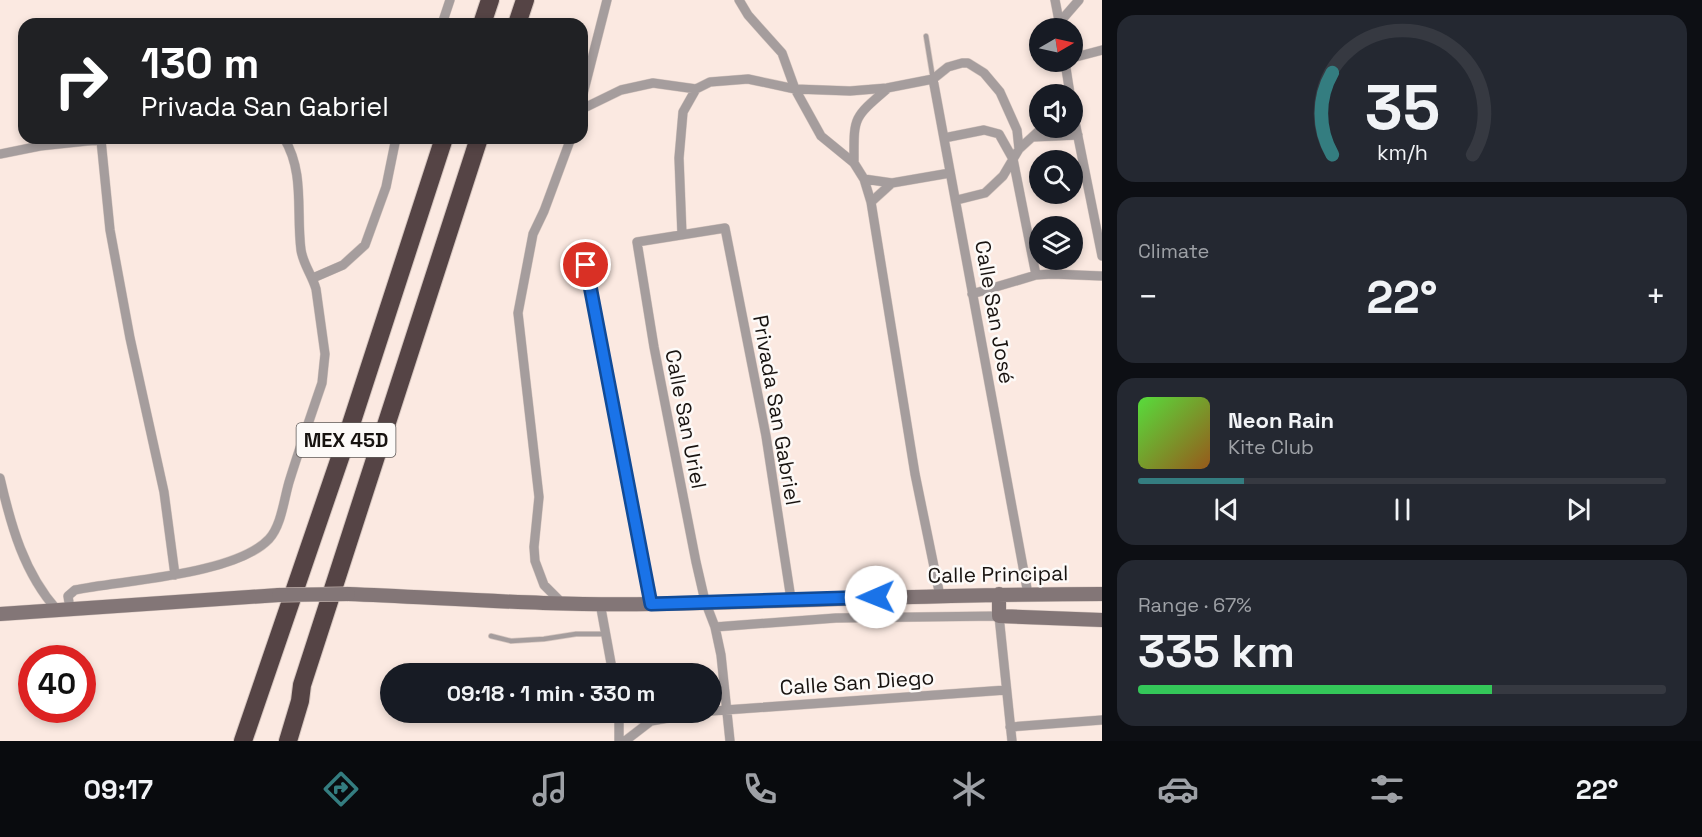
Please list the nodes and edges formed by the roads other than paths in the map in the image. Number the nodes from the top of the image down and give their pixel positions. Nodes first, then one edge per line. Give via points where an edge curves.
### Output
1 (450, 0) edge
2 (490, 0) edge
3 (525, 0) edge
4 (607, 0) edge
5 (739, 0) edge
6 (1055, 0) edge
7 (1079, 0) edge
8 (444, 18) edge
9 (484, 18) edge
10 (519, 18) edge
11 (1058, 18) edge
12 (1066, 18) edge
13 (926, 36) dead end
14 (1102, 50) edge
15 (1083, 55) edge
16 (588, 74) edge
17 (933, 79) junction
18 (887, 88) junction
19 (696, 89) junction
20 (795, 89) junction
21 (588, 106) edge
22 (944, 138) junction
23 (1032, 138) edge
24 (1079, 138) edge
25 (56, 144) edge
26 (100, 144) edge
27 (287, 144) edge
28 (395, 144) edge
29 (442, 144) edge
30 (477, 144) edge
31 (569, 144) edge
32 (1019, 149) junction
33 (0, 154) edge
34 (1012, 159) junction
35 (855, 163) junction
36 (951, 173) junction
37 (864, 179) junction
38 (892, 183) junction
39 (957, 200) junction
40 (871, 202) junction
41 (682, 235) junction
42 (1102, 256) edge
43 (586, 265) dead end
44 (1036, 276) junction
45 (1102, 276) edge
46 (313, 278) junction
47 (972, 294) junction
48 (0, 478) edge
49 (175, 575) junction
50 (999, 594) junction
51 (1028, 594) junction
52 (1102, 594) edge
53 (940, 596) junction
54 (791, 599) junction
55 (705, 601) junction
56 (566, 602) junction
57 (600, 603) junction
58 (651, 604) junction
59 (64, 609) junction
60 (0, 614) edge
61 (999, 616) junction
62 (1102, 620) edge
63 (715, 627) junction
64 (606, 634) junction
65 (491, 636) dead end
66 (611, 663) edge
67 (302, 685) junction
68 (1006, 690) junction
69 (259, 697) junction
70 (727, 709) junction
71 (722, 710) edge
72 (1102, 720) edge
73 (620, 723) edge
74 (648, 723) edge
75 (1010, 727) junction
76 (243, 741) edge
77 (248, 741) edge
78 (280, 741) edge
79 (288, 741) edge
80 (619, 741) edge
81 (625, 741) edge
82 (730, 741) edge
83 (1012, 741) edge

1 - 8 street
2 - 9 highway
3 - 10 highway
4 - 16 street
5 - 20 street via 782,53
6 - 11 street
7 - 12 street
13 - 17 lane, Calle San José
14 - 15 street
17 - 18 street
17 - 22 street, Calle San José
17 - 32 street via 948,67 962,63 984,73 1000,92 1012,117
18 - 20 street
18 - 35 street via 860,112 854,126
19 - 20 street via 710,82 748,79
19 - 21 street via 653,83 621,90
19 - 41 street via 683,112 679,158
20 - 35 street via 821,136
22 - 34 street via 984,130 999,134
22 - 36 street, Calle San José
23 - 32 street
24 - 42 street
25 - 33 street
26 - 49 street via 110,230 164,492
27 - 46 street via 299,182 301,250
28 - 46 street via 386,188 364,245 343,265
29 - 69 highway, MEX 45D
30 - 67 highway, MEX 45D
31 - 56 street via 533,234 518,313 539,497 535,561 544,585
32 - 34 street
34 - 39 street via 1003,176 985,193
34 - 44 street
35 - 37 street
36 - 38 street
36 - 39 street, Calle San José
37 - 38 street
37 - 40 street
38 - 40 street
39 - 47 street, Calle San José
40 - 53 street via 915,474
41 - 54 street, Privada San Gabriel via 725,228 766,436
41 - 55 street, Calle San Uriel via 637,243 666,412
43 - 58 street
44 - 45 street
44 - 47 street
46 - 49 street via 325,367 278,521 270,538 245,556
47 - 51 street, Calle San José
48 - 59 street via 28,569 37,586
49 - 59 street via 75,590 68,596
50 - 51 street, Calle Principal
50 - 53 street, Calle Principal
50 - 61 street
51 - 52 street, Calle Principal
53 - 54 street, Calle Principal
54 - 55 street, Calle Principal
55 - 58 street, Calle Principal
55 - 63 street, Calle San Uriel
56 - 57 street, Calle Principal
56 - 59 street, Calle Principal, bridge via 348,594
57 - 58 street, Calle Principal
57 - 64 street
59 - 60 street, Calle Principal
61 - 62 street
61 - 63 street via 836,618
61 - 68 street
63 - 70 street, Calle San Uriel
64 - 65 lane via 511,641
64 - 66 street
67 - 78 highway
67 - 79 highway, MEX 45D
68 - 70 street, Calle San Diego
68 - 75 street
69 - 76 highway, MEX 45D
69 - 77 highway
70 - 71 street, Calle San Diego
70 - 82 street, Calle San Uriel
72 - 75 street
73 - 80 street
74 - 81 street
75 - 83 street

